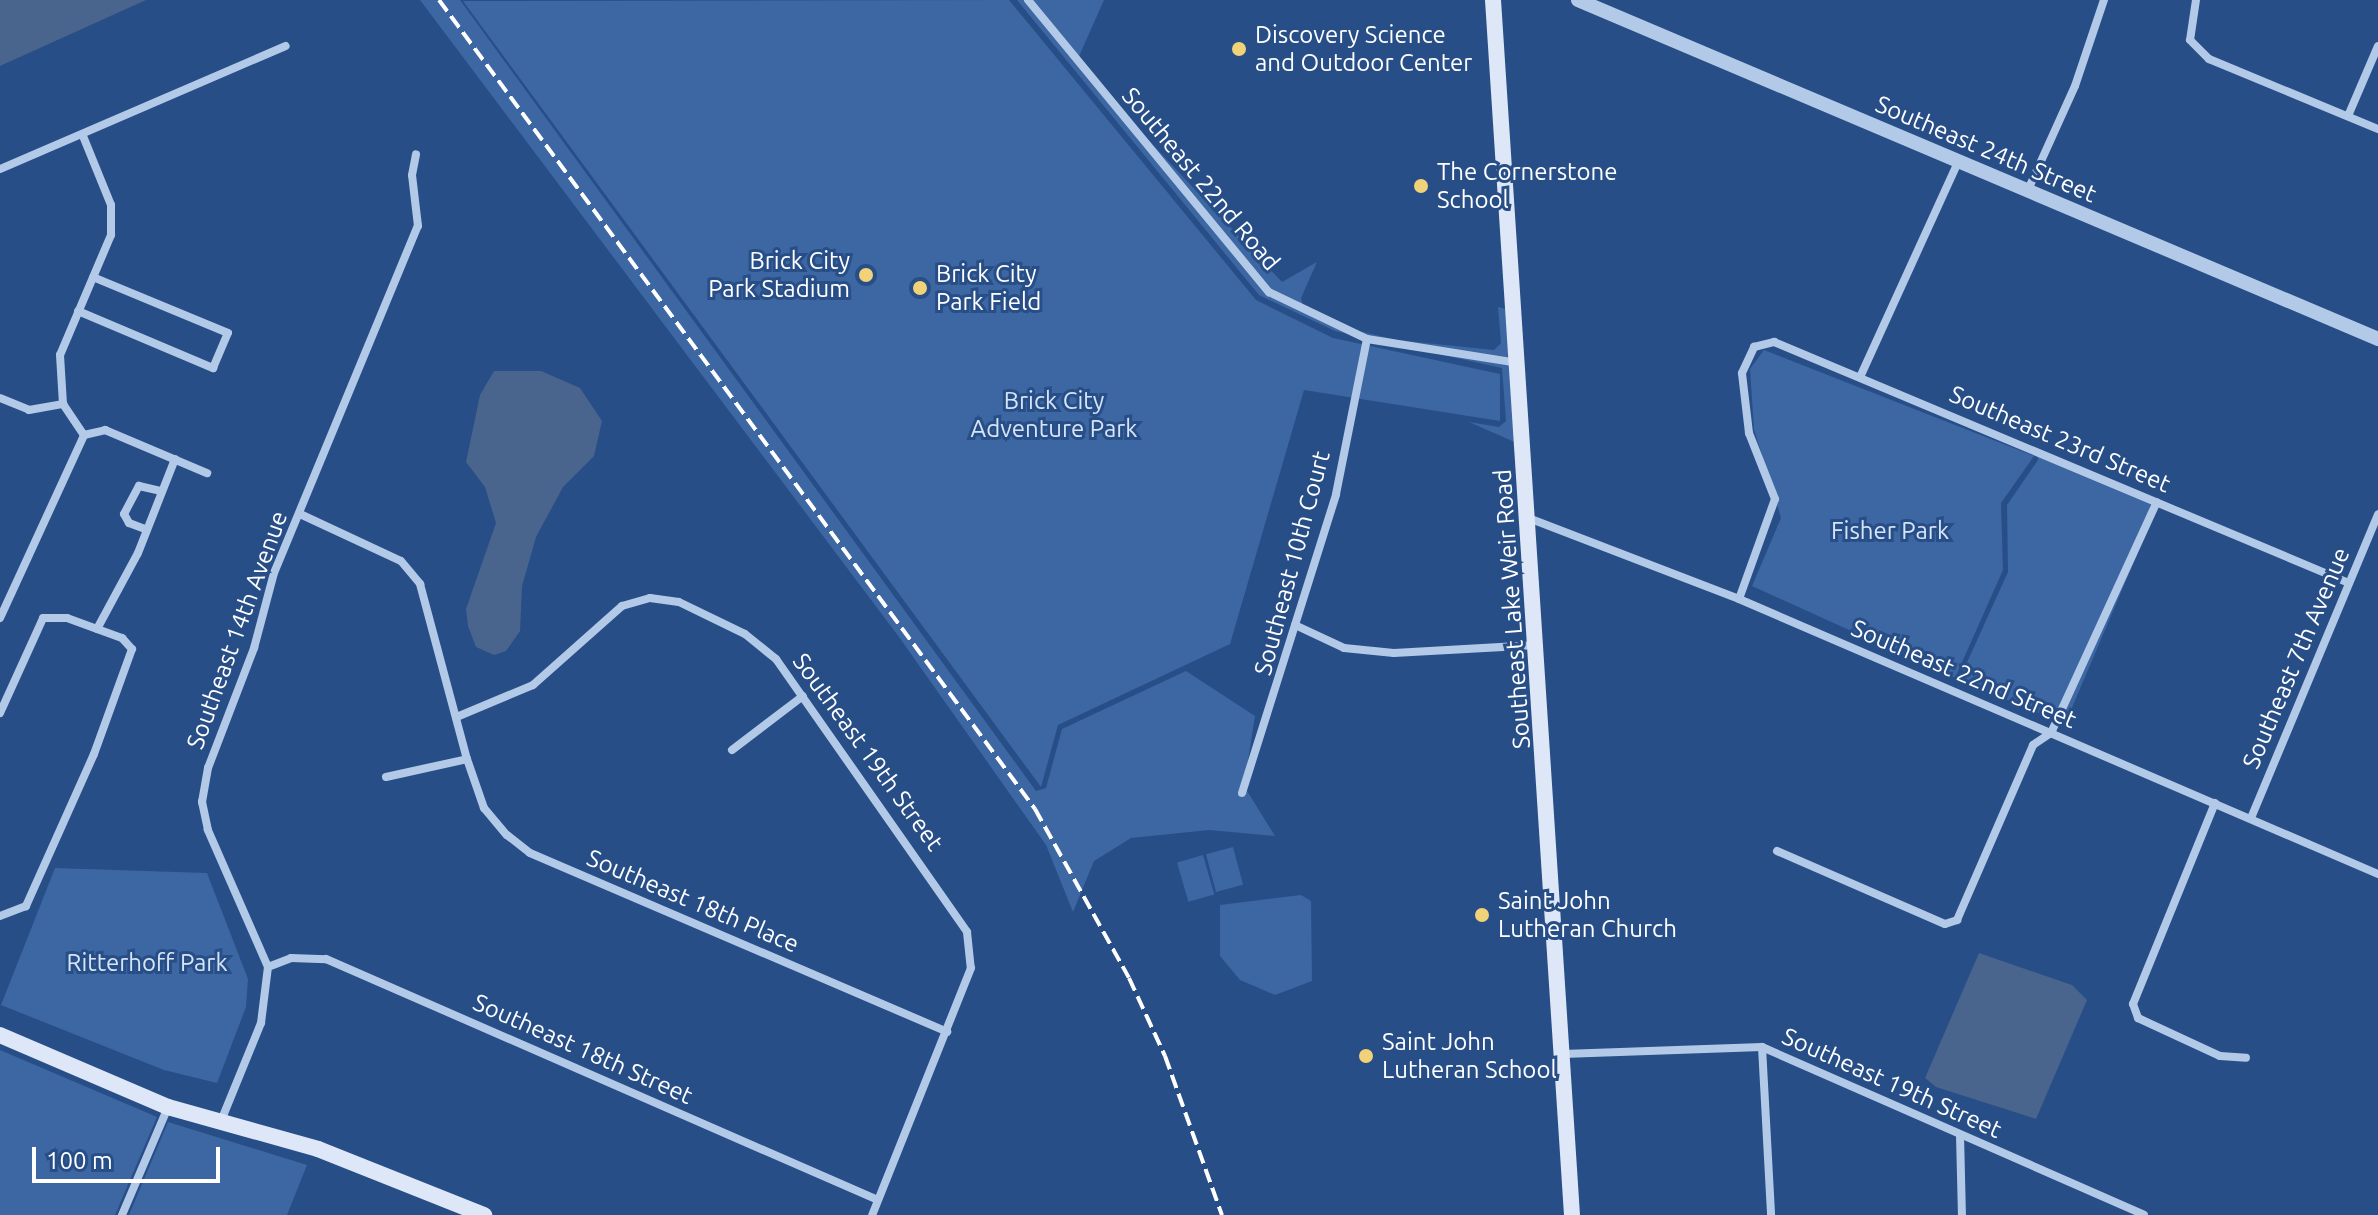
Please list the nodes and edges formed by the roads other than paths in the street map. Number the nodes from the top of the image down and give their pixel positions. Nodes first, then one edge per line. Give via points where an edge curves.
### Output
1 (1028, 0) edge
2 (1493, 0) edge
3 (1578, 0) edge
4 (2104, 0) edge
5 (2196, 0) edge
6 (286, 46) dead end
7 (2378, 46) edge
8 (2348, 116) junction
9 (2378, 129) edge
10 (83, 136) junction
11 (416, 154) dead end
12 (1958, 162) junction
13 (0, 169) edge
14 (2028, 190) junction
15 (93, 277) junction
16 (78, 311) junction
17 (1367, 339) junction
18 (2378, 339) edge
19 (1520, 363) junction
20 (1861, 375) junction
21 (0, 398) edge
22 (63, 404) junction
23 (84, 435) junction
24 (175, 459) junction
25 (207, 473) dead end
26 (161, 491) junction
27 (2157, 502) junction
28 (300, 514) junction
29 (2378, 514) edge
30 (1531, 519) junction
31 (145, 529) junction
32 (2349, 583) junction
33 (1739, 599) junction
34 (0, 618) edge
35 (1295, 625) junction
36 (97, 629) junction
37 (1538, 645) junction
38 (803, 696) junction
39 (0, 713) edge
40 (459, 716) junction
41 (2051, 733) junction
42 (732, 750) dead end
43 (467, 759) junction
44 (386, 777) dead end
45 (1242, 793) dead end
46 (2215, 803) junction
47 (2251, 818) junction
48 (1777, 851) dead end
49 (2378, 874) edge
50 (0, 916) edge
51 (268, 967) junction
52 (947, 1032) junction
53 (0, 1035) edge
54 (1762, 1047) junction
55 (1563, 1054) junction
56 (2246, 1058) dead end
57 (168, 1107) junction
58 (221, 1121) junction
59 (1960, 1135) junction
60 (878, 1200) junction
61 (122, 1215) edge
62 (484, 1215) edge
63 (872, 1215) edge
64 (1572, 1215) edge
65 (1771, 1215) edge
66 (1962, 1215) edge
67 (2144, 1215) edge

1 - 17 street, Southeast 22nd Road via 1269,292
2 - 19 main road, Southeast Lake Weir Road
3 - 12 street, Southeast 24th Street
4 - 14 street
5 - 8 street via 2190,40 2209,59
6 - 10 street
7 - 8 street
8 - 9 street
10 - 13 street
10 - 15 street via 111,205 111,235
11 - 28 street, Southeast 14th Avenue via 412,175 418,226
12 - 14 street, Southeast 24th Street
12 - 20 street
14 - 18 street, Southeast 24th Street
15 - 16 street
15 - 16 street via 228,333 213,368
16 - 22 street via 60,355
17 - 19 street, Southeast 22nd Road
17 - 35 street, Southeast 10th Court via 1336,494
19 - 30 main road, Southeast Lake Weir Road
20 - 27 street, Southeast 23rd Street
20 - 33 street, Southeast 23rd Street via 1774,342 1754,347 1742,373 1749,433 1775,499
21 - 22 street via 29,410
22 - 23 street
23 - 24 street via 105,430
23 - 34 street
24 - 25 street
24 - 26 street
26 - 31 street
26 - 31 street via 136,488 124,514 129,523
27 - 32 street, Southeast 23rd Street
27 - 41 street
28 - 40 street, Southeast 18th Place via 401,561 420,584
28 - 51 street, Southeast 14th Avenue via 208,768 202,802 208,830
29 - 32 street, Southeast 7th Avenue
30 - 33 street, Southeast 22nd Street
30 - 37 main road, Southeast Lake Weir Road
31 - 36 street
32 - 47 street, Southeast 7th Avenue
33 - 41 street, Southeast 22nd Street
35 - 37 street via 1344,648 1394,653
35 - 45 street, Southeast 10th Court
36 - 39 street via 53,617 36,624
36 - 50 street via 122,638 132,649 130,661 26,906
37 - 55 main road, Southeast Lake Weir Road
38 - 40 street, Southeast 19th Street via 776,659 745,634 679,602 650,598 622,606 533,685
38 - 42 street
38 - 52 street, Southeast 19th Street via 967,932 971,968
40 - 43 street, Southeast 18th Place
41 - 46 street, Southeast 22nd Street
41 - 48 street via 2033,745 1957,920 1945,924
43 - 44 street
43 - 52 street, Southeast 18th Place via 484,808 530,853
46 - 47 street, Southeast 22nd Street
46 - 56 street via 2134,989 2133,1004 2138,1018 2220,1056
47 - 49 street, Southeast 22nd Street
51 - 58 street via 261,1023
51 - 60 street, Southeast 18th Street via 291,958 326,959
52 - 60 street, Southeast 19th Street
53 - 57 main road
54 - 55 street, Southeast 19th Street
54 - 59 street, Southeast 19th Street
54 - 65 street
55 - 64 main road, Southeast Lake Weir Road
57 - 58 main road
57 - 61 street
58 - 62 main road via 318,1149
59 - 66 street
59 - 67 street, Southeast 19th Street
60 - 63 street, Southeast 19th Street

